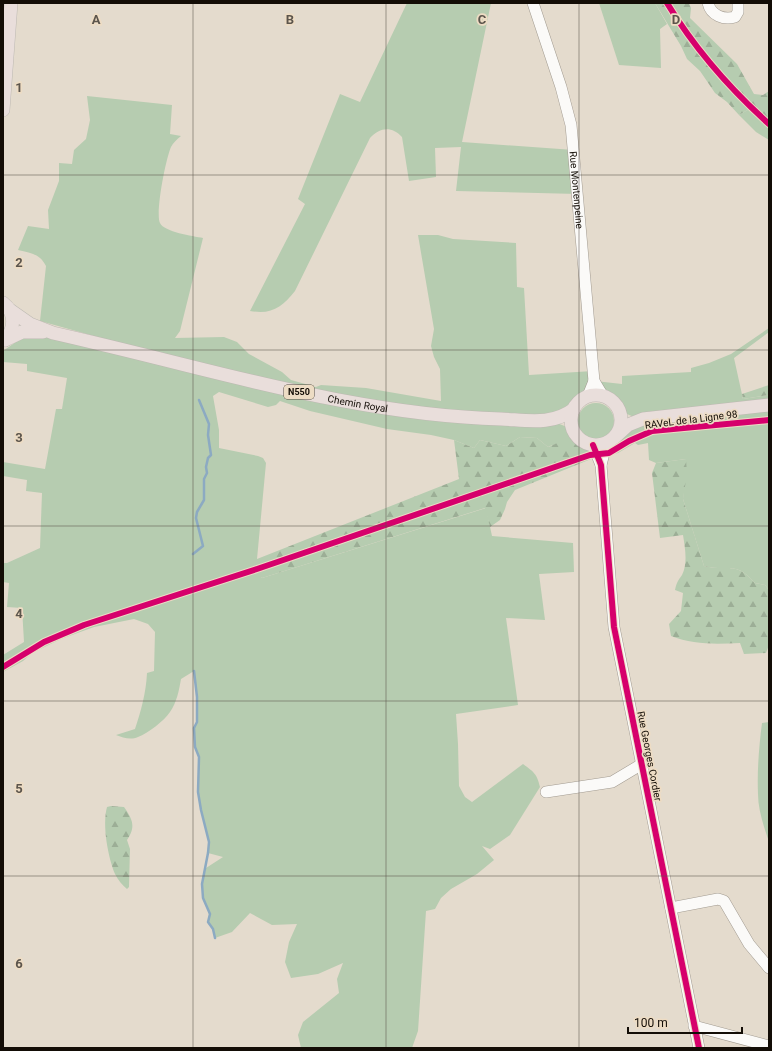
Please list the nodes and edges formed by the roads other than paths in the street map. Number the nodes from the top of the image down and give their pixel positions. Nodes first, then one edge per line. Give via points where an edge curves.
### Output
1 (11, 3) edge
2 (533, 3) edge
3 (708, 3) edge
4 (738, 3) edge
5 (3, 110) edge
6 (5, 305) edge
7 (53, 333) junction
8 (4, 340) edge
9 (594, 381) junction
10 (588, 396) junction
11 (603, 396) junction
12 (769, 405) edge
13 (574, 409) junction
14 (620, 411) junction
15 (643, 419) junction
16 (551, 420) junction
17 (573, 430) junction
18 (613, 439) junction
19 (593, 445) junction
20 (600, 465) junction
21 (642, 764) junction
22 (546, 792) dead end
23 (670, 908) junction
24 (769, 968) edge
25 (694, 1026) junction
26 (769, 1046) edge
27 (699, 1048) edge

1 - 5 main road
2 - 9 street, Rue Montenpeine via 562,87 572,125
3 - 4 street via 714,13 725,18 735,16 738,12
6 - 7 main road, Chemin Royal / N550 via 30,324
6 - 8 main road via 13,323 12,330
7 - 8 main road, Chemin Royal / N550 via 22,332
7 - 16 main road, Chemin Royal / N550 via 333,400 445,415
9 - 10 street, Rue Montenpeine
9 - 11 street, Rue Montenpeine
10 - 11 main road
10 - 13 main road
11 - 14 main road via 616,404
12 - 15 main road
13 - 16 main road, Chemin Royal / N550 via 562,417
13 - 17 main road via 571,416
14 - 15 main road
14 - 18 main road via 621,425
15 - 18 main road via 628,425
16 - 17 main road, Chemin Royal / N550
17 - 19 main road via 581,440
18 - 19 main road
18 - 20 street, Rue Georges Cordier via 605,449
19 - 20 street, Rue Georges Cordier
20 - 21 street, Rue Georges Cordier via 614,627
21 - 22 street via 612,782
21 - 23 street, Rue Georges Cordier
23 - 24 street via 718,899 724,902 749,944
23 - 25 street, Rue Georges Cordier
25 - 26 street
25 - 27 street, Rue Georges Cordier

